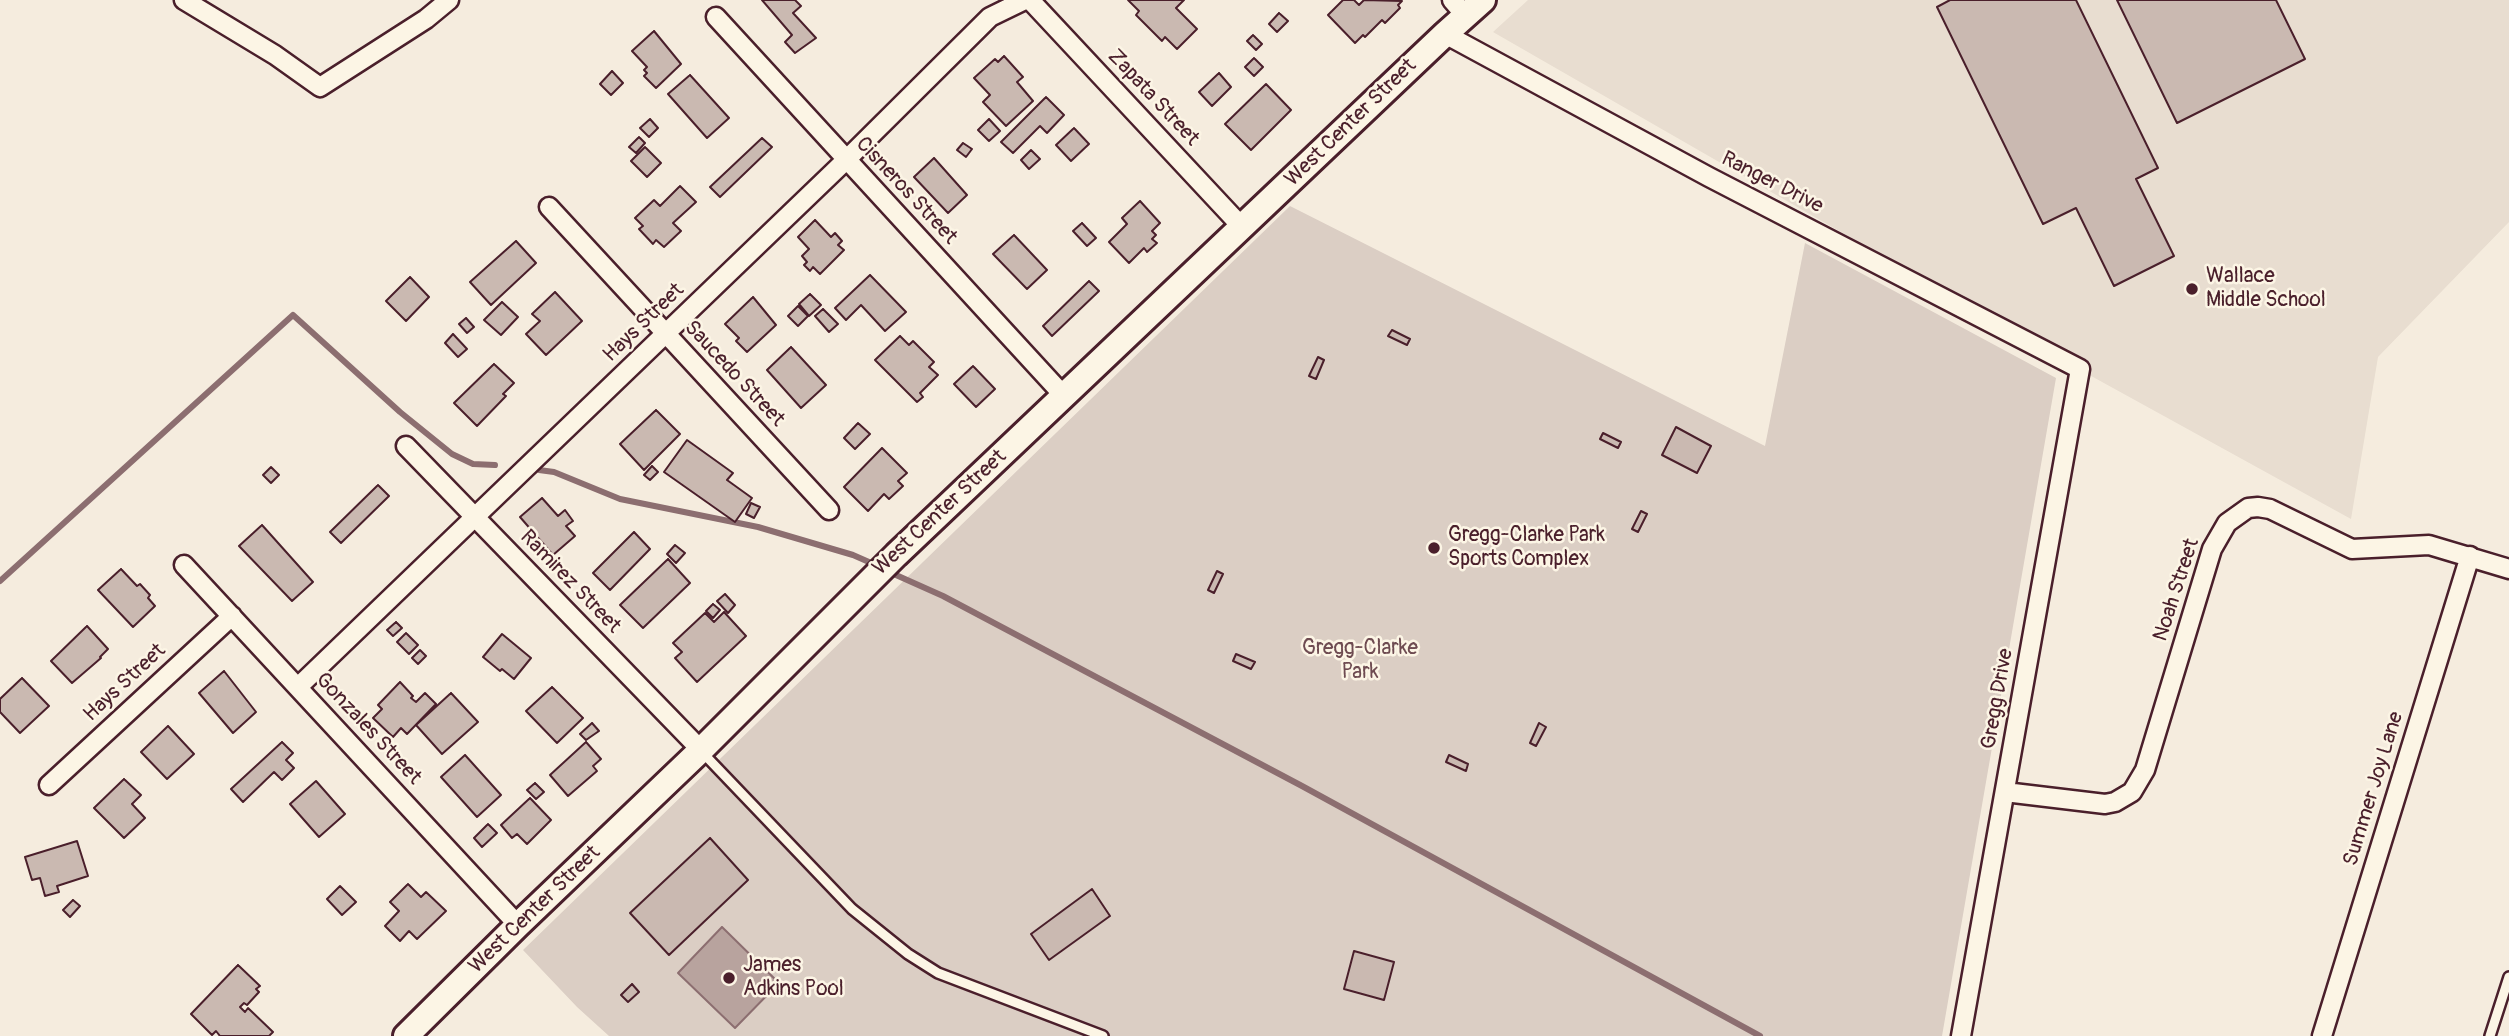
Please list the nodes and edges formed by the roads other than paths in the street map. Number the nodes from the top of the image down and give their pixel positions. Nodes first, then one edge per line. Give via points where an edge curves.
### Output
1 (184, 0) edge
2 (449, 0) edge
3 (1027, 0) edge
4 (1467, 5) edge
5 (716, 17) dead end
6 (1445, 34) junction
7 (846, 160) junction
8 (549, 207) dead end
9 (1242, 227) junction
10 (665, 334) junction
11 (2080, 369) joint
12 (1065, 396) junction
13 (406, 446) dead end
14 (829, 510) dead end
15 (476, 517) junction
16 (2470, 556) junction
17 (184, 565) dead end
18 (2509, 569) edge
19 (232, 616) junction
20 (298, 687) junction
21 (701, 750) junction
22 (48, 785) dead end
23 (2005, 792) junction
24 (518, 925) junction
25 (2509, 977) edge
26 (406, 1036) edge
27 (1103, 1036) edge
28 (1961, 1036) edge
29 (2322, 1036) edge
30 (2490, 1036) edge

1 - 2 street via 320,87
3 - 7 street, Hays Street via 990,17
3 - 9 street, Zapata Street
4 - 6 street, West Center Street
5 - 7 street, Cisneros Street
6 - 9 street, West Center Street
6 - 11 street, Ranger Drive
7 - 10 street, Hays Street
7 - 12 street, Cisneros Street
8 - 10 street, Saucedo Street
9 - 12 street, West Center Street
10 - 14 street, Saucedo Street
10 - 15 street, Hays Street
11 - 23 street, Gregg Drive
12 - 21 street, West Center Street via 868,582
13 - 15 street, Ramirez Street
15 - 20 street, Hays Street
15 - 21 street, Ramirez Street
16 - 18 street, Noah Street
16 - 23 street, Noah Street via 2429,545 2352,550 2270,509 2248,508 2227,523 2212,549 2144,770 2132,792 2105,804
16 - 29 street, Summer Joy Lane
17 - 19 street, Gonzales Street
19 - 20 street, Gonzales Street
19 - 22 street, Hays Street
20 - 24 street, Gonzales Street
21 - 24 street, West Center Street
21 - 27 lane via 852,909 900,948 938,973
23 - 28 street, Gregg Drive
24 - 26 street, West Center Street
25 - 30 lane

